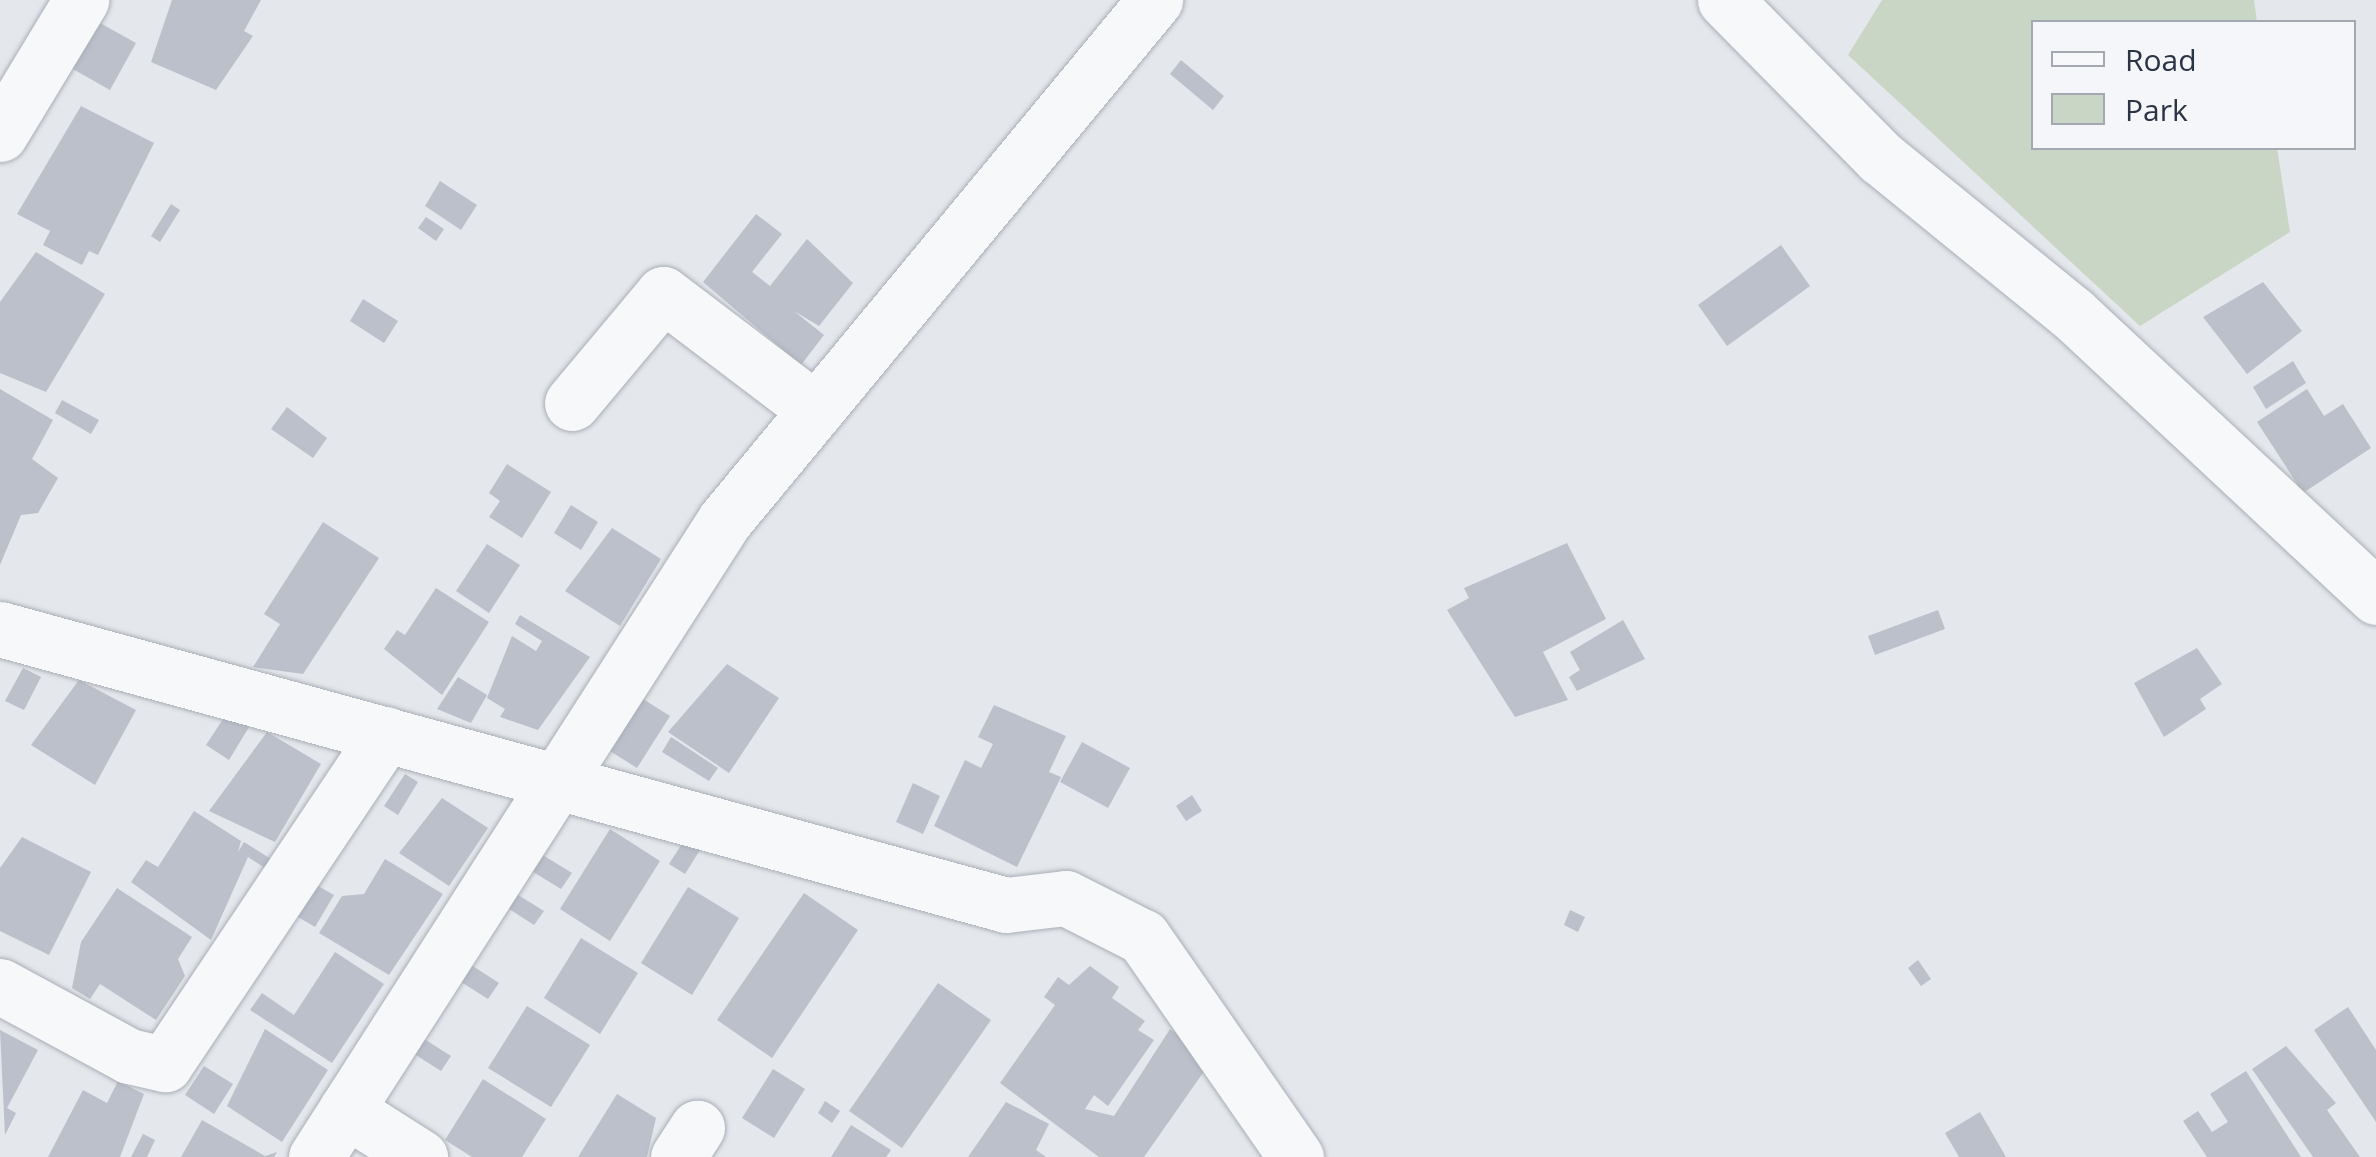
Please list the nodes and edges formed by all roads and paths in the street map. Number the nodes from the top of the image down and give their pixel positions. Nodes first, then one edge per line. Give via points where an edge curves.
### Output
1 (80, 0) edge
2 (1155, 0) edge
3 (1725, 0) edge
4 (0, 134) edge
5 (572, 404) dead end
6 (816, 410) junction
7 (2376, 596) edge
8 (0, 629) edge
9 (386, 734) junction
10 (556, 780) junction
11 (0, 986) edge
12 (346, 1110) junction
13 (316, 1157) edge
14 (420, 1157) edge
15 (1296, 1157) edge

1 - 4 street
2 - 6 street
3 - 7 street via 1881,158 2073,314
5 - 6 street via 663,294
6 - 10 street via 725,520
8 - 9 street
9 - 10 street
9 - 11 street via 166,1064 129,1056
10 - 12 street
10 - 15 street via 1006,906 1066,898 1143,937
12 - 13 street
12 - 14 street

